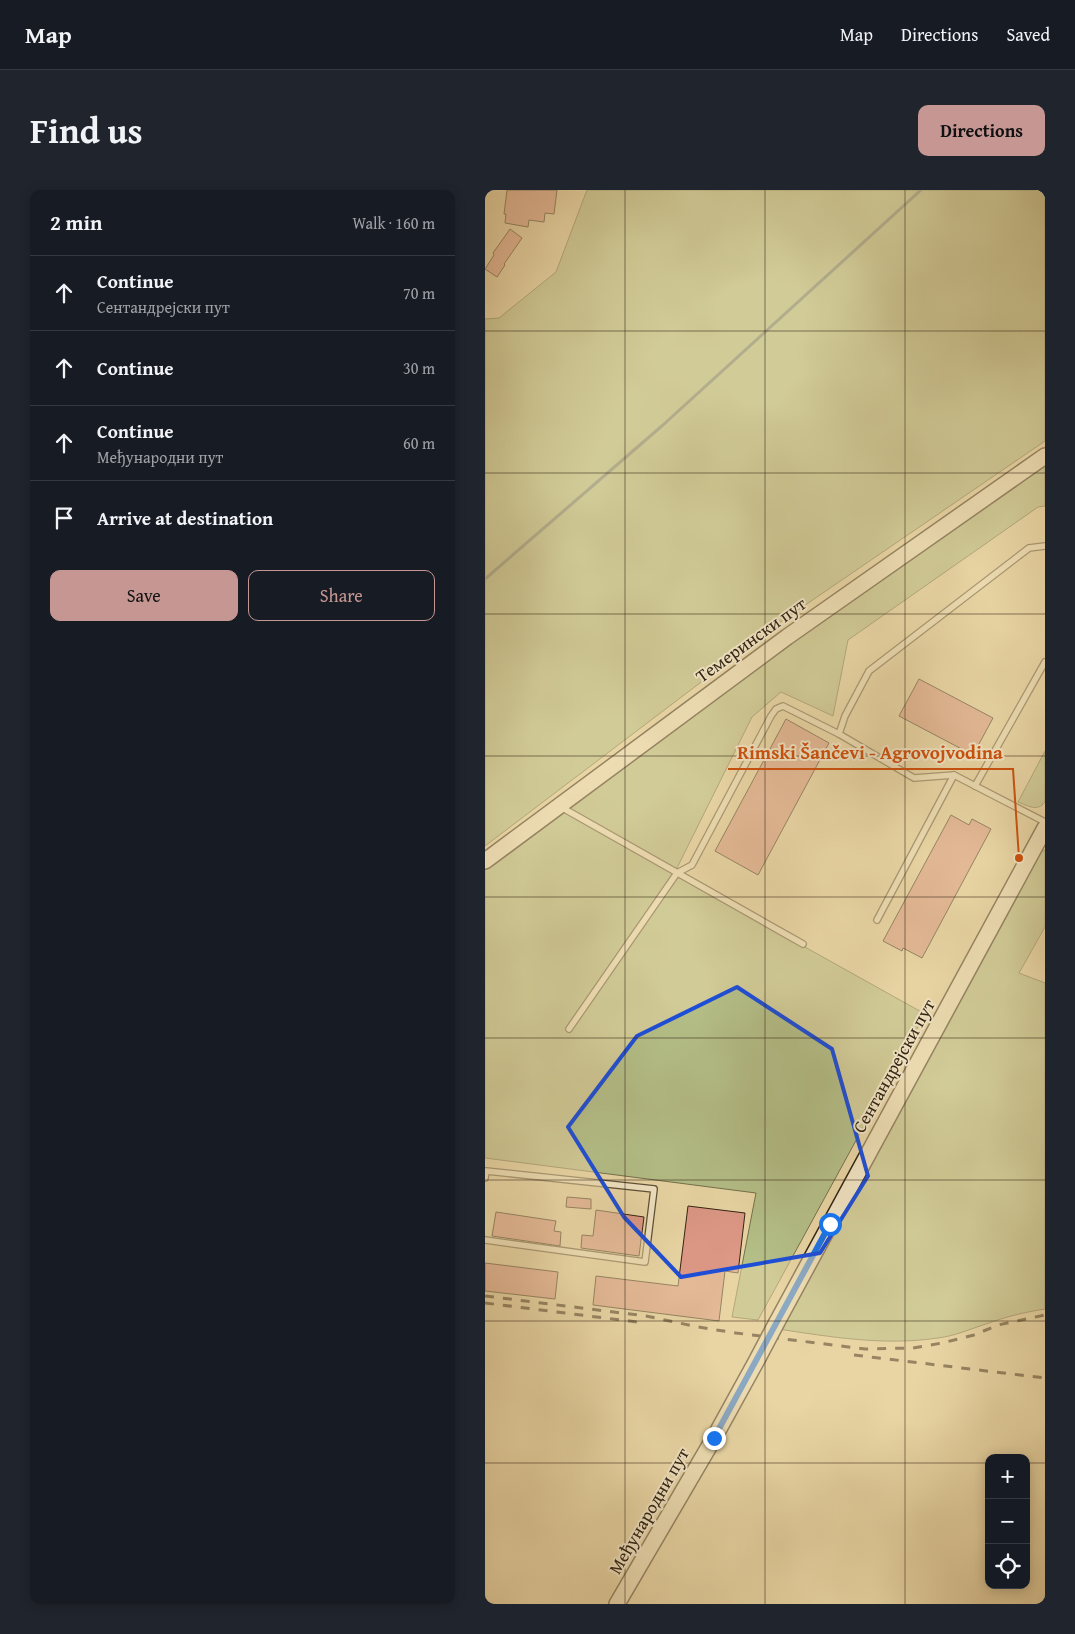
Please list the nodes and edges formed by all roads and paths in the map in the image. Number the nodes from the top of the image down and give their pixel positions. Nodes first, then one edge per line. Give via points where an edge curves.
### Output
1 (1045, 456) edge
2 (1045, 546) edge
3 (1045, 662) edge
4 (839, 734) junction
5 (954, 775) junction
6 (975, 786) junction
7 (560, 806) junction
8 (1045, 822) edge
9 (1045, 828) edge
10 (485, 861) edge
11 (677, 873) junction
12 (877, 920) dead end
13 (803, 944) dead end
14 (569, 1029) dead end
15 (485, 1178) edge
16 (485, 1240) edge
17 (757, 1358) joint
18 (617, 1604) edge

1 - 7 main road, Темерински пут via 779,642
2 - 4 lane via 1029,548 869,671
3 - 6 lane
4 - 5 lane via 914,778
4 - 11 lane via 783,706 776,709 692,865
5 - 6 lane
5 - 12 lane
6 - 8 lane
7 - 10 main road, Темерински пут
7 - 11 lane
9 - 17 main road, Сентандрејски пут, bridge
11 - 13 lane
11 - 14 lane
15 - 16 lane via 486,1171 654,1189 645,1262
17 - 18 main road, Међународни пут

